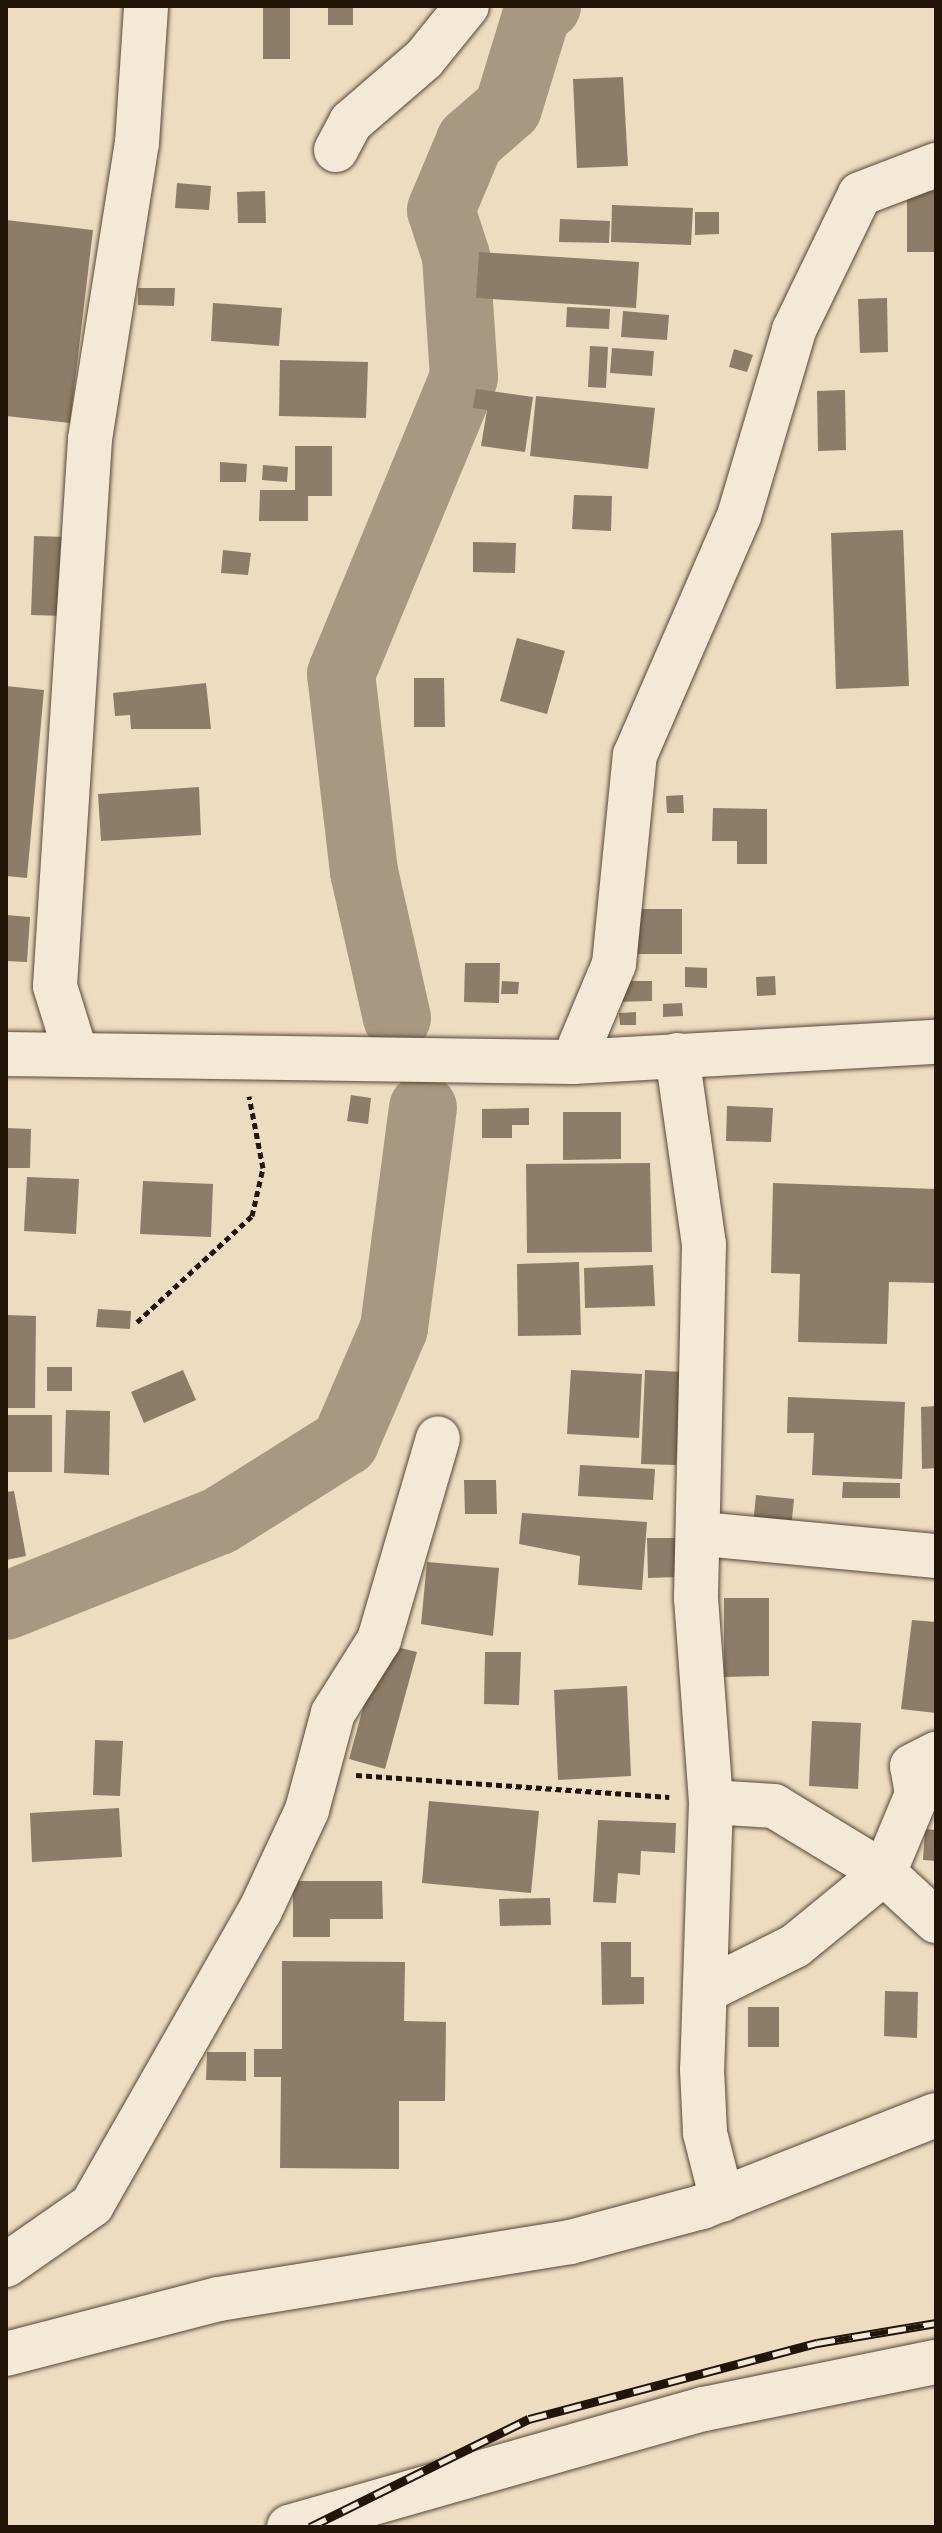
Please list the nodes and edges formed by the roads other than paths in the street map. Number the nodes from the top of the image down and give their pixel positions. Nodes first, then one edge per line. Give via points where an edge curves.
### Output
1 (146, 6) edge
2 (467, 6) edge
3 (336, 150) dead end
4 (936, 165) edge
5 (936, 1042) edge
6 (6, 1054) edge
7 (76, 1054) junction
8 (677, 1055) junction
9 (573, 1062) junction
10 (438, 1438) dead end
11 (702, 1534) junction
12 (936, 1556) edge
13 (936, 1754) edge
14 (711, 1802) junction
15 (884, 1873) junction
16 (936, 1921) edge
17 (707, 1990) junction
18 (936, 2115) edge
19 (722, 2200) junction
20 (6, 2265) edge
21 (6, 2354) edge
22 (936, 2362) edge
23 (289, 2527) edge

1 - 7 street via 137,143 90,439 55,986
2 - 3 street via 424,59 351,122
4 - 9 street via 860,194 794,330 739,516 635,755 614,964
5 - 8 street
6 - 7 street
7 - 9 street
8 - 9 street
8 - 11 street via 704,1244
10 - 20 street via 379,1640 333,1713 320,1769 260,1911 92,2205
11 - 12 street
11 - 14 street via 699,1677
13 - 15 street via 912,1766 917,1794
14 - 15 street via 774,1806
14 - 17 street
15 - 16 street
15 - 17 street via 795,1946
17 - 19 street via 705,2133
18 - 19 street
19 - 21 street via 570,2242 219,2299
22 - 23 street via 704,2409

